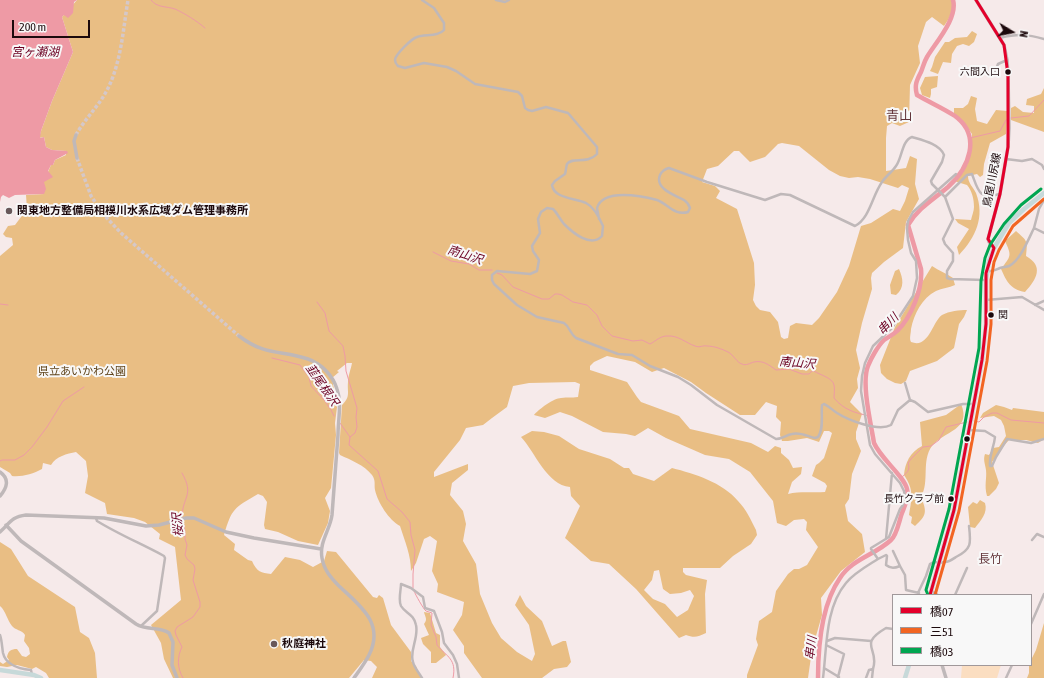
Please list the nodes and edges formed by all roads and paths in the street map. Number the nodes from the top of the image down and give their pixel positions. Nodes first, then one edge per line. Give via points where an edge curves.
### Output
1 (422, 0) edge
2 (496, 0) edge
3 (509, 0) edge
4 (976, 0) edge
5 (1000, 38) junction
6 (1044, 39) edge
7 (1007, 60) junction
8 (995, 72) dead end
9 (76, 135) tunnel mouth
10 (77, 158) tunnel mouth
11 (1006, 159) junction
12 (1044, 169) edge
13 (956, 174) dead end
14 (938, 191) junction
15 (1044, 192) edge
16 (1000, 194) junction
17 (944, 197) junction
18 (1044, 200) edge
19 (600, 221) junction
20 (1034, 228) junction
21 (1044, 233) edge
22 (994, 248) junction
23 (987, 271) junction
24 (986, 280) junction
25 (986, 300) junction
26 (1044, 301) edge
27 (1035, 305) junction
28 (1044, 310) edge
29 (239, 336) tunnel mouth
30 (905, 383) dead end
31 (910, 400) junction
32 (974, 404) junction
33 (868, 425) junction
34 (968, 430) junction
35 (1044, 439) edge
36 (0, 472) edge
37 (892, 473) junction
38 (0, 496) edge
39 (96, 517) junction
40 (6, 525) junction
41 (969, 526) dead end
42 (0, 532) edge
43 (1044, 536) edge
44 (886, 540) junction
45 (1032, 540) dead end
46 (321, 549) junction
47 (894, 551) dead end
48 (877, 558) junction
49 (940, 562) junction
50 (900, 566) junction
51 (967, 568) dead end
52 (930, 593) edge
53 (918, 594) edge
54 (955, 594) edge
55 (1044, 594) edge
56 (1032, 622) edge
57 (140, 627) junction
58 (892, 629) edge
59 (0, 634) edge
60 (828, 641) junction
61 (871, 642) junction
62 (826, 645) junction
63 (909, 666) edge
64 (942, 666) edge
65 (1012, 666) edge
66 (824, 668) junction
67 (873, 668) junction
68 (0, 670) edge
69 (32, 675) junction
70 (40, 678) edge
71 (177, 678) edge
72 (354, 678) edge
73 (422, 678) edge
74 (459, 678) edge
75 (823, 678) edge
76 (839, 678) edge
77 (866, 678) edge
78 (872, 678) edge
79 (905, 678) edge
80 (946, 678) edge
81 (1006, 678) edge

1 - 19 street via 434,8 444,23 444,30 440,34 412,39 396,56 397,65 405,68 428,64 450,68 475,84 518,92 528,110 546,107 568,113 596,146 598,152 588,160 569,162 565,174 554,182 552,188 558,194 588,204
2 - 3 street
4 - 5 street, 鳥屋川尻線
5 - 6 street via 1017,34
5 - 7 street, 鳥屋川尻線
7 - 8 street via 998,64
7 - 11 street, 鳥屋川尻線 via 1009,128
9 - 10 street via 74,142
11 - 12 street via 1032,159
11 - 16 street, 鳥屋川尻線
13 - 14 street
14 - 17 street
14 - 19 street via 930,181 943,159 943,152 928,143 912,138 906,142 897,166 881,184 861,222 855,226 790,195 781,194 765,200 669,168 660,175 660,184 670,194 687,202 690,208 688,212 675,211 655,200 623,195 607,197 601,202 597,208
14 - 33 street via 913,212 908,221 908,240 916,261 917,278 913,296 892,328 873,346 865,363 861,391
15 - 22 highway via 1014,217
16 - 17 street via 985,197 972,174 969,174
16 - 22 street, 鳥屋川尻線 via 988,239
17 - 24 street via 953,219 943,239 953,253 947,278
18 - 20 street
19 - 33 street via 603,226 602,236 595,241 587,240 568,227 552,209 545,208 539,216 540,233 532,246 539,260 537,271 530,274 497,271 492,278 494,284 517,305 540,318 564,323 574,337 618,354 632,355 650,366 678,377 717,405 776,438 781,439 794,433 818,437 824,404 837,414
20 - 21 street
20 - 23 street via 1014,262
22 - 23 highway
23 - 24 highway
24 - 25 highway
25 - 27 street via 1022,297
25 - 32 highway via 984,348
26 - 27 street
27 - 28 street
29 - 46 street via 254,346 314,362 328,372 337,388 339,409 332,515
30 - 31 street
31 - 32 street via 928,412
31 - 33 street via 898,410 891,425
32 - 34 highway
33 - 37 street via 873,451
34 - 35 street via 985,431 995,437 990,466 1007,439 1031,442
34 - 49 highway via 954,510
36 - 38 street via 7,481
37 - 44 street
37 - 44 street via 900,483 905,497 890,537
39 - 40 street via 26,515 13,519
39 - 46 street via 146,526 186,518 198,519 233,534
39 - 57 street via 97,521 109,529 164,556 157,611
40 - 42 street
40 - 57 street via 21,541
41 - 49 street via 971,540 965,553
43 - 45 street via 1037,534
44 - 48 street via 871,548
46 - 72 street via 326,572 362,608 372,625 374,637 371,651
47 - 50 street
48 - 50 street via 886,555 886,566
48 - 60 street via 850,578 842,589 833,610
49 - 52 highway
49 - 53 street via 930,564
50 - 53 street via 906,580 906,590
51 - 54 street
55 - 56 street
57 - 71 street via 162,630 171,636 172,665
58 - 61 street via 886,628 875,635
59 - 69 street via 3,653 7,659 17,668 31,670
60 - 61 street via 835,638
60 - 62 street
61 - 67 street
62 - 66 street
62 - 76 street via 844,654
63 - 79 highway
64 - 80 street
65 - 81 street
66 - 75 street
66 - 76 street
67 - 77 street
67 - 78 street
68 - 69 highway
69 - 70 highway
73 - 74 street via 412,661 417,635 416,623 401,606 401,584 415,590 423,597 425,608 434,612 444,643 453,655

